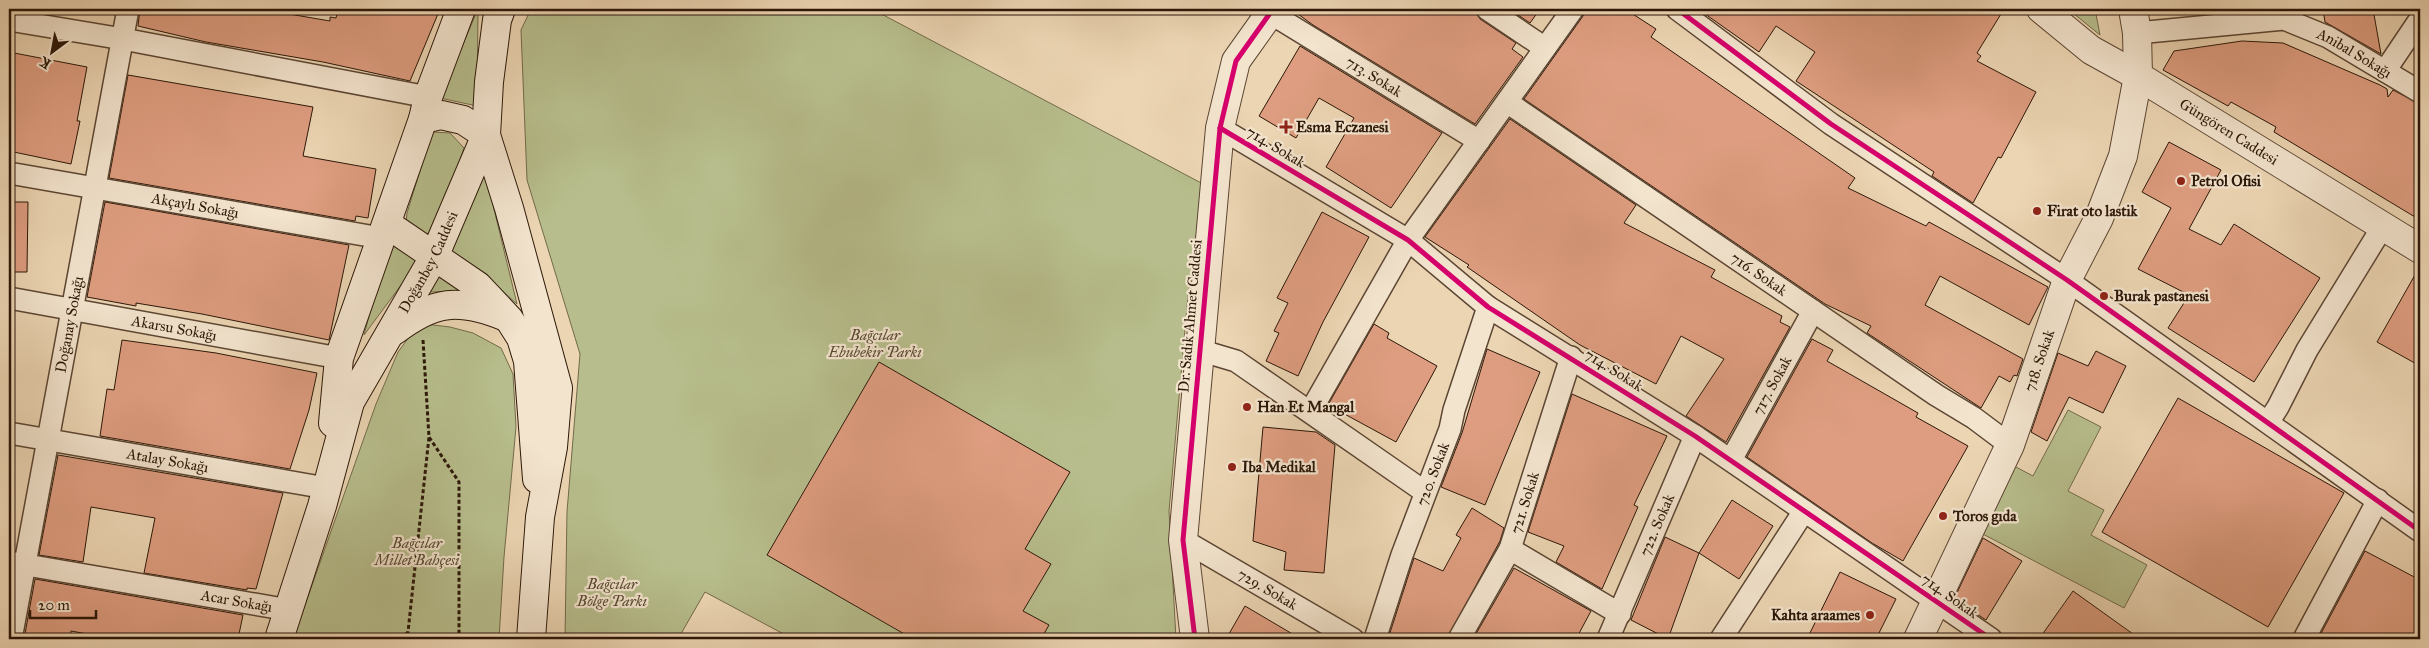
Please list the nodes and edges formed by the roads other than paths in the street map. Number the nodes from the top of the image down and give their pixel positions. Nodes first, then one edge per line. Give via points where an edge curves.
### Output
1 (128, 9) edge
2 (461, 9) edge
3 (501, 9) edge
4 (1488, 9) edge
5 (1573, 9) edge
6 (1676, 9) edge
7 (2041, 9) edge
8 (1272, 11) edge
9 (2283, 14) edge
10 (2420, 19) edge
11 (9, 20) edge
12 (2135, 21) edge
13 (123, 39) junction
14 (1545, 48) junction
15 (2385, 71) junction
16 (2138, 76) junction
17 (2420, 92) edge
18 (1507, 102) junction
19 (425, 108) junction
20 (1220, 128) junction
21 (486, 135) junction
22 (1479, 141) junction
23 (9, 173) edge
24 (94, 189) junction
25 (2384, 226) junction
26 (384, 231) junction
27 (1408, 240) junction
28 (2420, 249) edge
29 (434, 257) junction
30 (2067, 280) junction
31 (9, 298) edge
32 (1488, 307) junction
33 (72, 310) junction
34 (1813, 311) junction
35 (509, 319) junction
36 (386, 337) junction
37 (1199, 350) junction
38 (340, 358) junction
39 (1571, 358) junction
40 (1313, 407) dead end
41 (2269, 421) junction
42 (9, 433) edge
43 (1696, 436) junction
44 (47, 440) junction
45 (2010, 445) junction
46 (1731, 460) junction
47 (1425, 492) junction
48 (324, 497) junction
49 (2378, 500) junction
50 (1804, 511) junction
51 (540, 518) junction
52 (2420, 531) edge
53 (1183, 540) junction
54 (1510, 549) junction
55 (16, 564) edge
56 (1936, 601) junction
57 (289, 610) junction
58 (1620, 614) junction
59 (10, 639) edge
60 (279, 639) edge
61 (532, 639) edge
62 (1195, 639) edge
63 (1352, 639) edge
64 (1375, 639) edge
65 (1458, 639) edge
66 (1608, 639) edge
67 (1721, 639) edge
68 (1918, 639) edge
69 (1991, 639) edge
70 (2304, 639) edge

1 - 13 street, Doğanay Sokağı
2 - 19 main road, Doğanbey Caddesi
3 - 21 main road, Doğanbey Caddesi via 489,82
4 - 14 street
5 - 14 street
6 - 30 street via 1831,124
7 - 16 main road, Güngören Caddesi via 2091,50
8 - 20 main road, Dr. Sadık Ahmet Caddesi via 1236,61
8 - 22 street, 713. Sokak
9 - 12 street, Anibal Sokağı
9 - 15 street, Anibal Sokağı
10 - 15 street
11 - 13 street
12 - 16 main road, 718. Sokak
13 - 19 street
13 - 24 street, Doğanay Sokağı
14 - 18 street
15 - 17 street, Anibal Sokağı
16 - 25 main road, Güngören Caddesi
16 - 30 main road, 718. Sokak via 2124,156 2099,218
18 - 22 street
18 - 34 street, 716. Sokak
19 - 21 main road via 463,120
19 - 26 main road, Doğanbey Caddesi
20 - 27 street, 714. Sokak
20 - 37 main road, Dr. Sadık Ahmet Caddesi
21 - 29 main road, Doğanbey Caddesi
21 - 51 main road via 558,388 553,447
22 - 27 street
23 - 24 street, Akçaylı Sokağı
24 - 26 street, Akçaylı Sokağı
24 - 33 street, Doğanay Sokağı
25 - 28 main road, Güngören Caddesi
25 - 41 street via 2306,350
26 - 29 main road
26 - 38 main road, Doğanbey Caddesi
27 - 32 street, 714. Sokak
27 - 40 street
29 - 35 main road via 478,286
29 - 36 main road, Doğanbey Caddesi
30 - 41 street
30 - 45 main road, 718. Sokak
31 - 33 street, Akarsu Sokağı
32 - 39 street, 714. Sokak
32 - 47 street, 720. Sokak via 1450,429
33 - 38 street, Akarsu Sokağı
33 - 44 street, Doğanay Sokağı
34 - 45 street, 716. Sokak
34 - 46 street, 717. Sokak
35 - 36 main road via 484,308 460,303 435,306
35 - 51 main road via 521,338 528,361
36 - 48 main road, Doğanbey Caddesi via 350,402
37 - 47 street via 1236,361
37 - 53 main road, Dr. Sadık Ahmet Caddesi
38 - 48 main road, Doğanbey Caddesi
39 - 43 street, 714. Sokak
39 - 54 street, 721. Sokak
41 - 49 street
42 - 44 street, Atalay Sokağı
43 - 46 street, 714. Sokak
43 - 58 street, 722. Sokak
44 - 48 street, Atalay Sokağı
44 - 55 street, Doğanay Sokağı
45 - 56 main road, 718. Sokak
46 - 50 street, 714. Sokak
47 - 64 street, 720. Sokak
48 - 57 main road, Doğanbey Caddesi
49 - 52 street
49 - 70 street
50 - 56 street, 714. Sokak
50 - 67 street
51 - 61 main road
53 - 62 main road, Dr. Sadık Ahmet Caddesi
53 - 63 street, 729. Sokak
54 - 58 street
54 - 65 street, 721. Sokak
55 - 57 street, Acar Sokağı
55 - 59 street, Doğanay Sokağı
56 - 68 main road, 718. Sokak
56 - 69 street, 714. Sokak
57 - 60 main road, Doğanbey Caddesi
58 - 66 street, 722. Sokak

